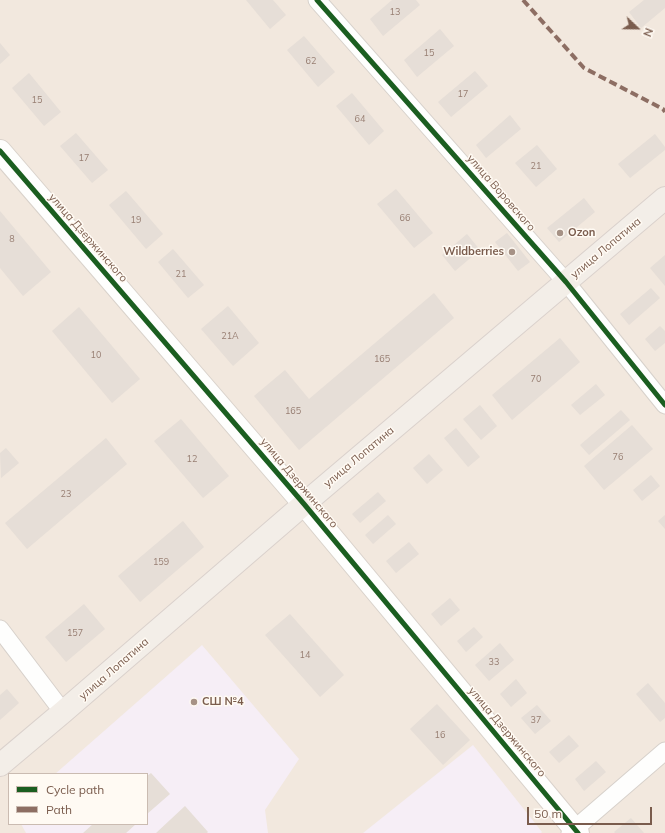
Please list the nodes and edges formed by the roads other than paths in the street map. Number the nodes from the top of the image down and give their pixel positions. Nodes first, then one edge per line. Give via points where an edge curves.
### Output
1 (317, 0) edge
2 (0, 151) edge
3 (665, 198) edge
4 (566, 282) junction
5 (665, 405) edge
6 (304, 504) junction
7 (0, 629) edge
8 (63, 712) junction
9 (665, 751) edge
10 (0, 765) edge
11 (574, 832) edge

1 - 4 street, улица Воровского
2 - 6 street, улица Дзержинского
3 - 4 main road, улица Лопатина
4 - 5 street, улица Воровского
4 - 6 main road, улица Лопатина
6 - 8 main road, улица Лопатина
6 - 11 street, улица Дзержинского
7 - 8 street
8 - 10 main road, улица Лопатина
9 - 11 street

